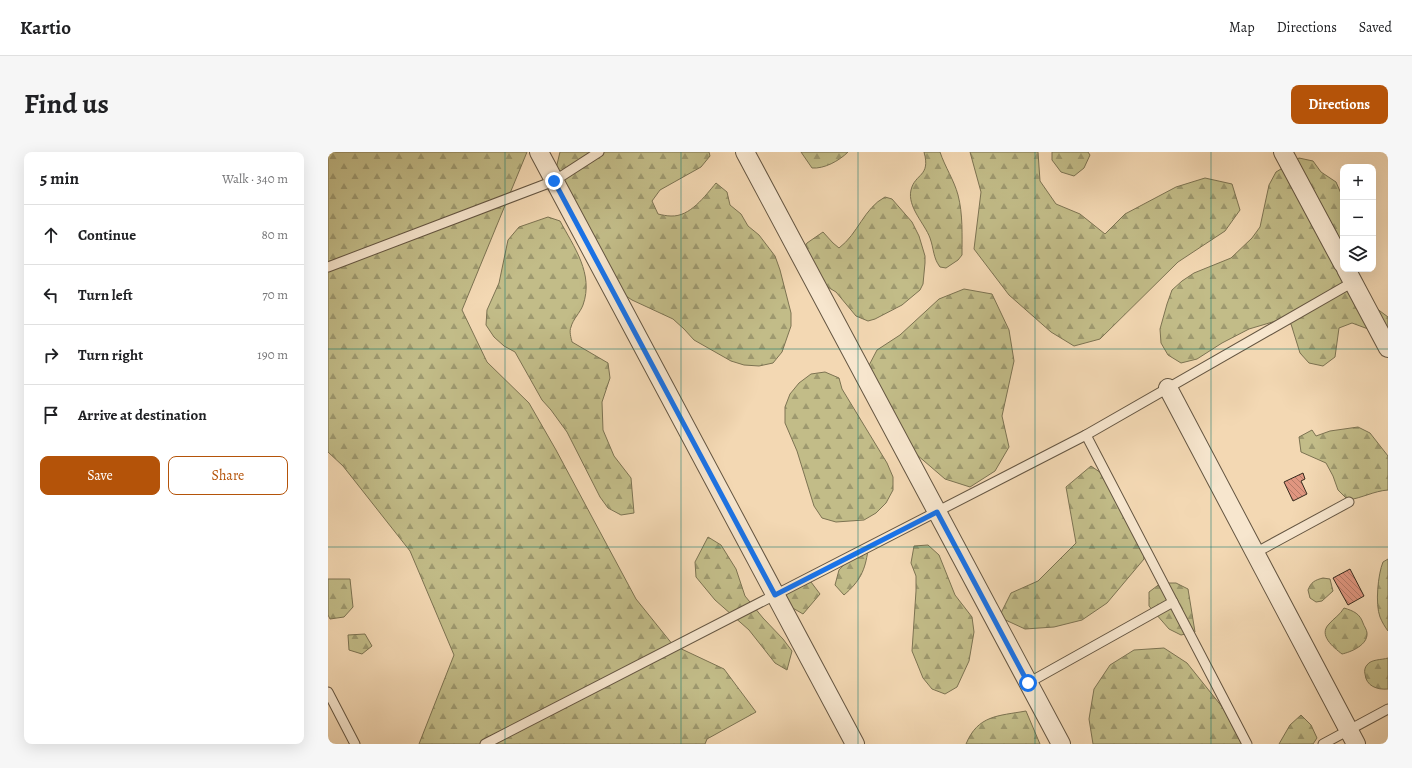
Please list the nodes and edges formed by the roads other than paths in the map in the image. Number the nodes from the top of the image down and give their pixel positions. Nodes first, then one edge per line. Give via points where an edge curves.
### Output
1 (539, 152) edge
2 (599, 152) edge
3 (745, 152) edge
4 (1283, 152) edge
5 (554, 181) junction
6 (1340, 258) edge
7 (328, 267) edge
8 (1349, 276) edge
9 (1388, 348) edge
10 (1168, 388) junction
11 (1086, 435) junction
12 (1349, 502) dead end
13 (937, 512) junction
14 (1255, 553) junction
15 (775, 595) junction
16 (1173, 602) junction
17 (1028, 683) junction
18 (328, 692) edge
19 (1388, 709) edge
20 (1352, 737) edge
21 (355, 744) edge
22 (485, 744) edge
23 (855, 744) edge
24 (1061, 744) edge
25 (1248, 744) edge
26 (1323, 744) edge

1 - 5 street
2 - 5 lane
3 - 13 street
4 - 6 street
5 - 7 lane
5 - 15 street
8 - 9 street
8 - 10 lane
10 - 11 lane
10 - 14 street
11 - 13 lane
11 - 16 lane
12 - 14 lane
13 - 15 lane
13 - 17 street
14 - 20 street
15 - 22 lane
15 - 23 street
16 - 17 lane
16 - 25 lane
17 - 24 street
18 - 21 lane
19 - 20 lane
20 - 26 lane

